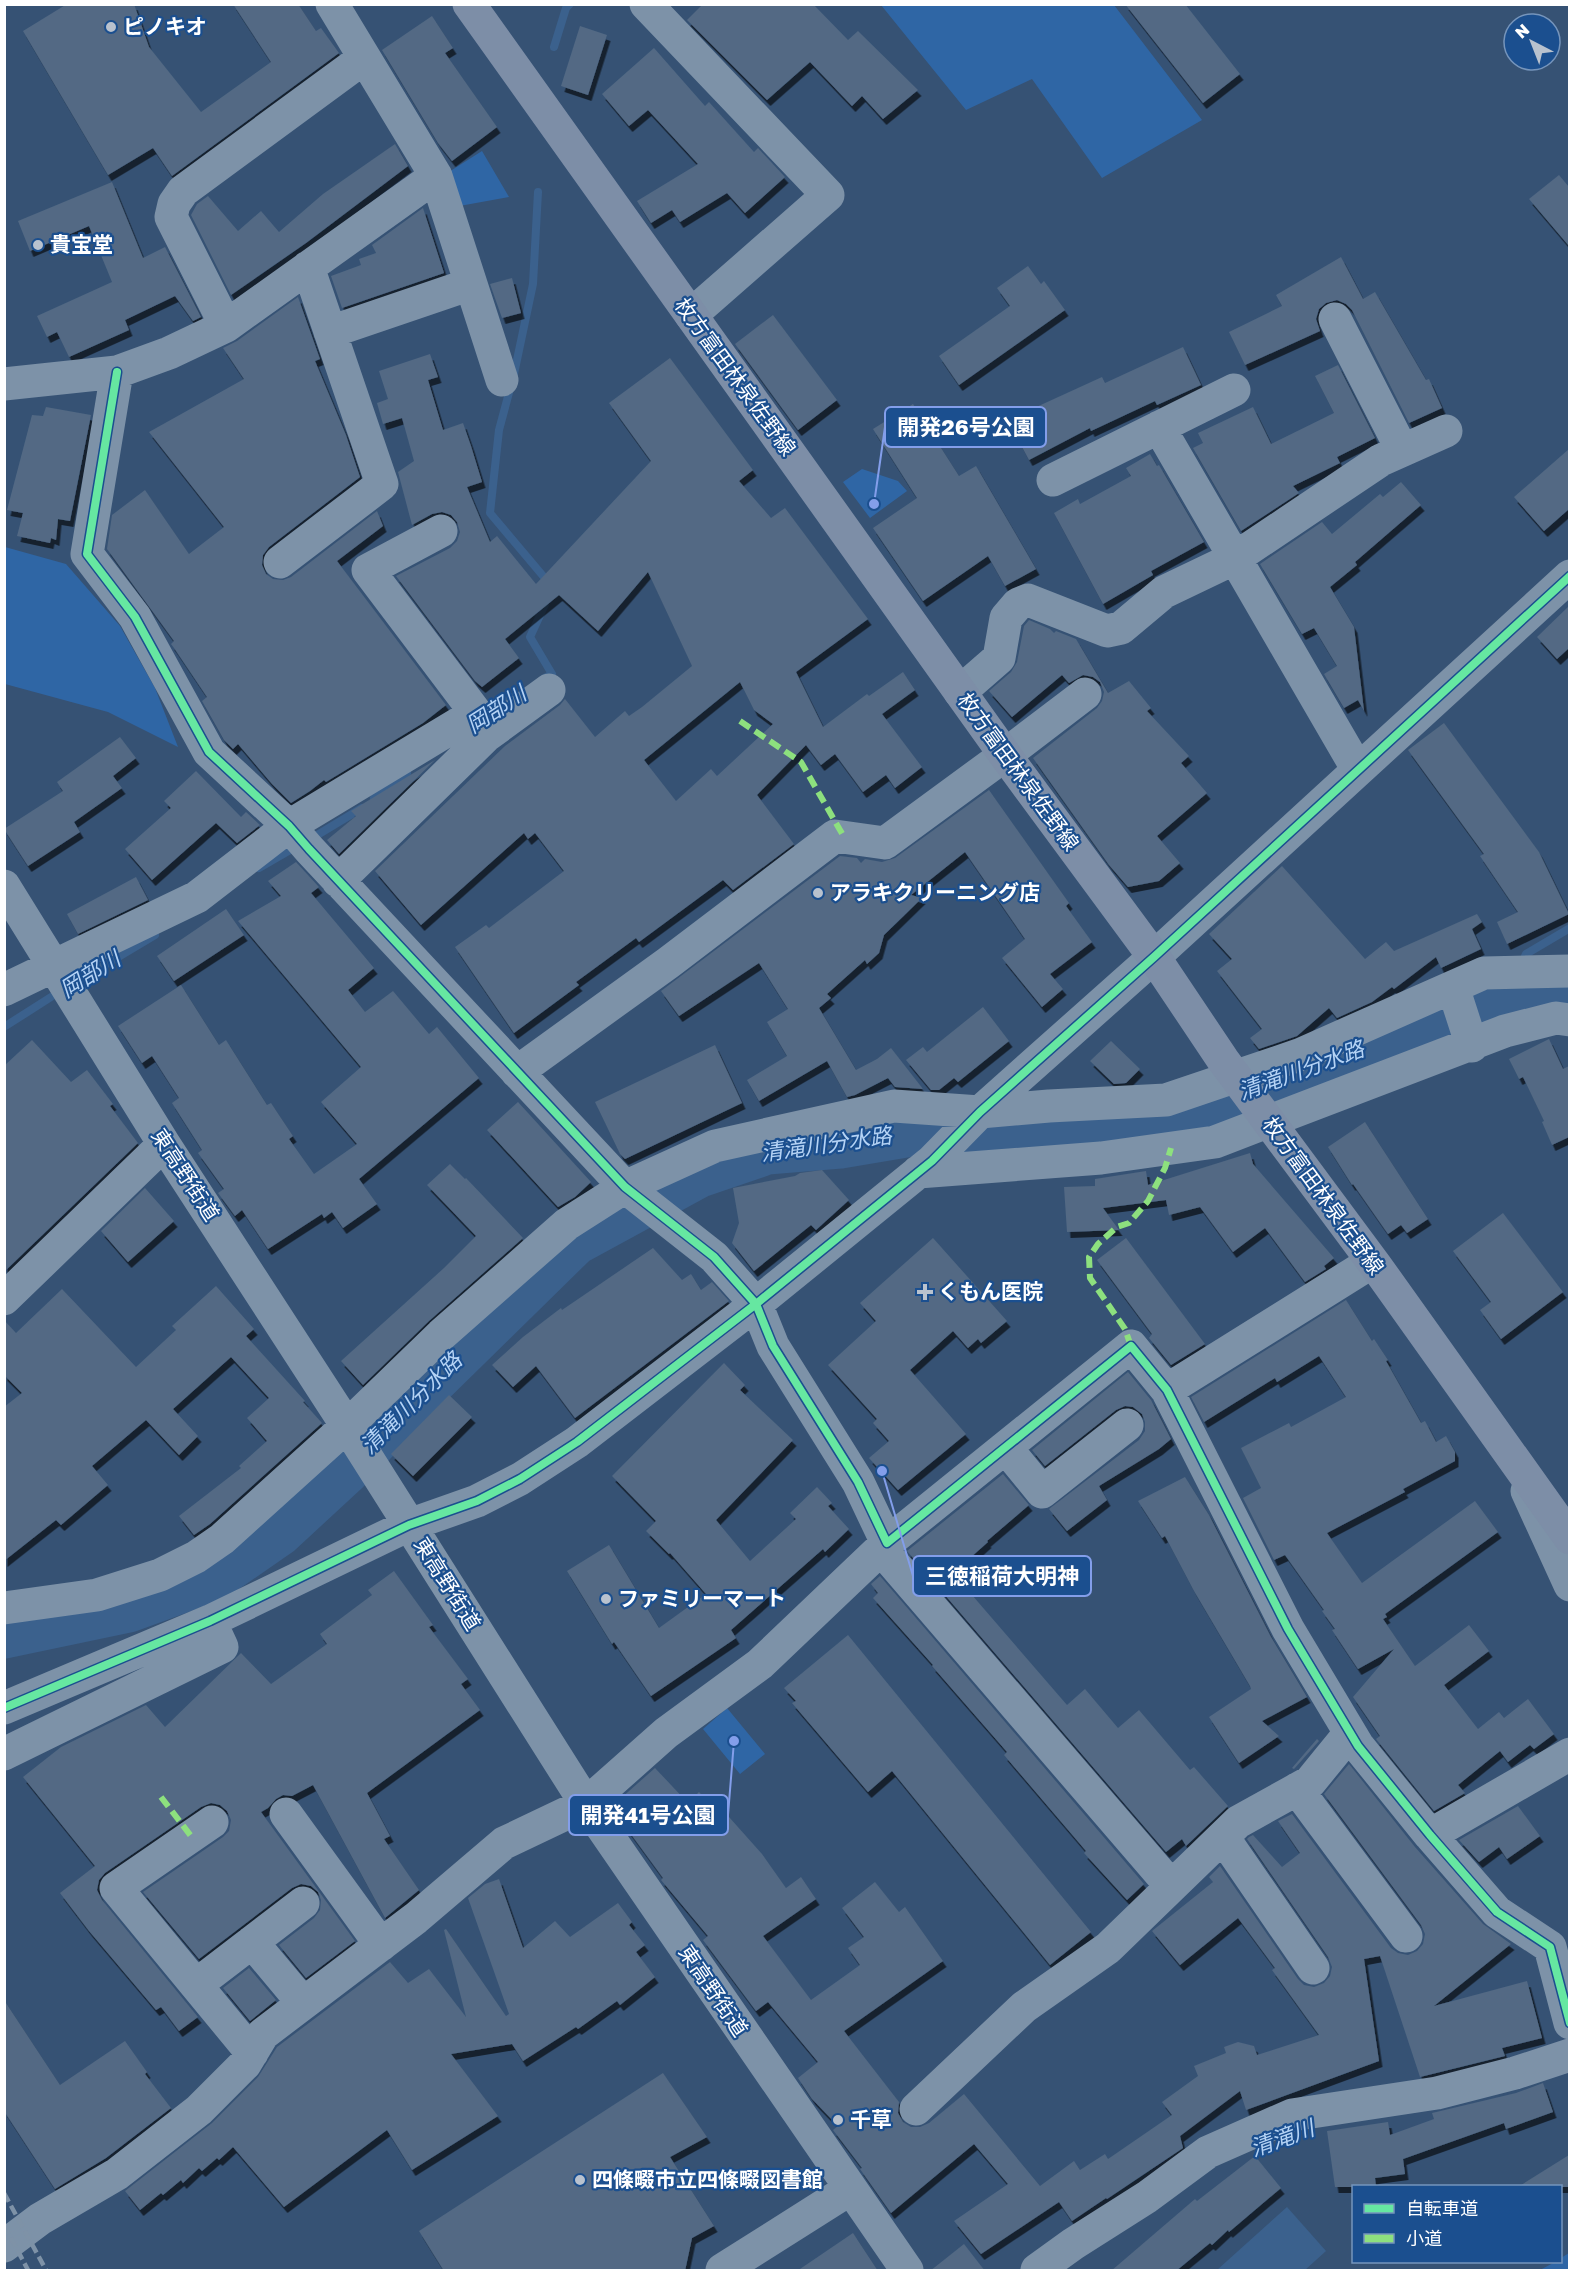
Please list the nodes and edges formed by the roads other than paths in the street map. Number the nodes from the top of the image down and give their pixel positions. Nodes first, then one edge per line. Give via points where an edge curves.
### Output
1 (332, 4) edge
2 (469, 4) edge
3 (646, 4) edge
4 (364, 58) junction
5 (436, 176) junction
6 (308, 267) junction
7 (471, 284) junction
8 (692, 315) junction
9 (1335, 319) dead end
10 (226, 326) junction
11 (330, 332) junction
12 (117, 372) junction
13 (502, 380) dead end
14 (5, 382) edge
15 (1234, 390) dead end
16 (1159, 427) junction
17 (1446, 431) dead end
18 (1402, 450) junction
19 (1053, 480) dead end
20 (441, 531) dead end
21 (1234, 558) junction
22 (280, 562) dead end
23 (1569, 576) edge
24 (549, 690) dead end
25 (960, 692) junction
26 (1085, 694) dead end
27 (1005, 755) junction
28 (1358, 770) junction
29 (298, 837) junction
30 (338, 881) junction
31 (4, 886) edge
32 (1154, 957) junction
33 (1554, 972) edge
34 (62, 980) junction
35 (4, 990) edge
36 (1462, 1015) junction
37 (1569, 1020) edge
38 (517, 1072) junction
39 (981, 1112) junction
40 (164, 1144) junction
41 (925, 1166) junction
42 (625, 1187) junction
43 (1372, 1262) junction
44 (4, 1299) edge
45 (756, 1304) junction
46 (1167, 1390) junction
47 (1127, 1425) dead end
48 (347, 1426) junction
49 (1006, 1448) junction
50 (1516, 1466) junction
51 (1569, 1521) edge
52 (409, 1525) junction
53 (1569, 1538) edge
54 (884, 1546) junction
55 (1569, 1585) edge
56 (4, 1608) edge
57 (210, 1621) junction
58 (4, 1708) edge
59 (1350, 1733) junction
60 (4, 1754) edge
61 (1569, 1754) edge
62 (1297, 1789) junction
63 (586, 1804) junction
64 (286, 1814) dead end
65 (212, 1822) dead end
66 (1430, 1835) junction
67 (1223, 1837) junction
68 (1171, 1886) junction
69 (303, 1903) dead end
70 (1406, 1936) dead end
71 (252, 1942) junction
72 (381, 1945) junction
73 (1312, 1968) dead end
74 (196, 1985) junction
75 (303, 2003) junction
76 (1569, 2023) edge
77 (252, 2053) junction
78 (1569, 2055) edge
79 (916, 2109) dead end
80 (850, 2189) junction
81 (4, 2246) edge
82 (722, 2271) edge
83 (907, 2271) edge
84 (1037, 2271) edge

1 - 4 street
2 - 8 main road, 枚方富田林泉佐野線
3 - 8 street via 828,195
4 - 5 street
4 - 10 street via 183,191 174,204 171,217
5 - 6 street
5 - 7 street
6 - 10 street
6 - 11 street
7 - 11 street
7 - 13 street
8 - 25 main road, 枚方富田林泉佐野線
9 - 18 street
10 - 12 street
11 - 22 street via 382,484
12 - 14 street
12 - 29 street via 87,554 135,617 209,752
15 - 16 street
16 - 19 street
16 - 21 street
17 - 18 street
18 - 21 street
20 - 29 street via 368,570 476,713
21 - 25 street via 1164,592 1121,628 1107,631 1028,600 1018,604 1006,618 999,658
21 - 28 street
23 - 28 street
24 - 30 street via 486,736
25 - 27 main road, 枚方富田林泉佐野線
26 - 27 street
27 - 32 main road, 枚方富田林泉佐野線
27 - 38 street via 885,843 835,836
28 - 32 street
29 - 30 street
29 - 34 street
30 - 38 street
31 - 34 street, 東高野街道
32 - 39 street
32 - 43 main road, 枚方富田林泉佐野線 via 1223,1060
33 - 36 street via 1484,973
34 - 35 street
34 - 40 street, 東高野街道
36 - 37 street via 1505,1031 1556,1018
36 - 39 street via 1299,1055 1166,1100
36 - 41 street via 1305,1106 1215,1142 1101,1158
38 - 42 street
39 - 41 street
39 - 42 street via 894,1106 716,1146
40 - 44 street
40 - 48 street, 東高野街道
41 - 45 street
42 - 45 street via 717,1261
42 - 48 street via 567,1224 441,1335
43 - 46 street
43 - 50 main road, 枚方富田林泉佐野線
45 - 52 street via 580,1439 520,1479 477,1501
45 - 54 street via 773,1346 858,1482
46 - 49 street via 1131,1346
46 - 59 street via 1288,1629
47 - 49 street via 1042,1492
48 - 52 street, 東高野街道
48 - 56 street via 222,1539 196,1557 160,1575 97,1595
49 - 54 street
50 - 51 street
50 - 53 main road, 枚方富田林泉佐野線
50 - 55 street
52 - 57 street
52 - 63 street, 東高野街道
54 - 63 street via 760,1664 666,1733
54 - 68 street
57 - 58 street
57 - 60 street via 222,1647
59 - 62 street via 1310,1782
59 - 66 street
61 - 66 street
62 - 67 street via 1238,1822
62 - 70 street
63 - 72 street via 504,1843
63 - 80 street, 東高野街道
64 - 72 street
65 - 74 street via 116,1887
66 - 76 street via 1497,1912 1550,1947
67 - 68 street
67 - 73 street
68 - 79 street via 1108,1948 1024,2007
69 - 71 street
71 - 74 street
71 - 75 street
72 - 75 street
74 - 77 street
75 - 77 street via 263,2034
77 - 81 street via 199,2110 117,2174
78 - 84 street via 1437,2093 1292,2115 1208,2152
80 - 82 street
80 - 83 street, 東高野街道

